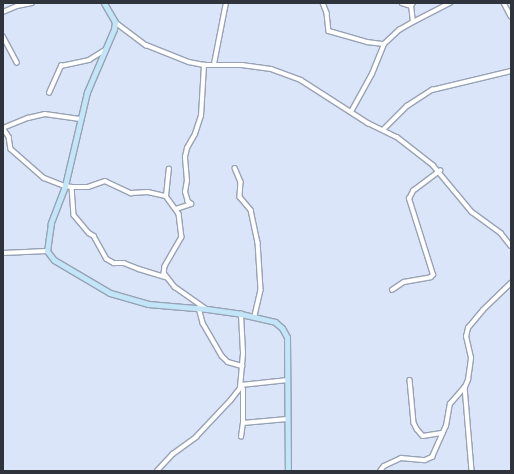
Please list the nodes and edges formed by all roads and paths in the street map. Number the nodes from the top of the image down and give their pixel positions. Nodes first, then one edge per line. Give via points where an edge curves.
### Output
1 (32, 3) edge
2 (104, 3) edge
3 (226, 3) edge
4 (323, 3) edge
5 (402, 3) edge
6 (450, 3) edge
7 (504, 3) edge
8 (16, 4) edge
9 (412, 4) edge
10 (3, 12) edge
11 (511, 16) edge
12 (115, 22) junction
13 (413, 22) junction
14 (3, 36) edge
15 (384, 44) junction
16 (106, 50) junction
17 (17, 62) dead end
18 (214, 64) junction
19 (204, 65) junction
20 (511, 70) edge
21 (49, 93) dead end
22 (351, 112) junction
23 (80, 119) junction
24 (3, 128) edge
25 (383, 130) junction
26 (169, 168) dead end
27 (235, 168) dead end
28 (440, 171) junction
29 (65, 186) junction
30 (72, 187) junction
31 (166, 196) junction
32 (176, 209) junction
33 (511, 246) edge
34 (47, 251) junction
35 (3, 253) edge
36 (166, 277) junction
37 (511, 283) edge
38 (392, 290) dead end
39 (199, 308) junction
40 (207, 309) junction
41 (241, 314) junction
42 (255, 317) junction
43 (242, 366) junction
44 (288, 380) junction
45 (410, 380) dead end
46 (241, 385) junction
47 (465, 387) junction
48 (287, 419) junction
49 (243, 423) junction
50 (443, 433) junction
51 (241, 437) dead end
52 (157, 471) edge
53 (288, 471) edge
54 (380, 471) edge
55 (472, 471) edge

1 - 8 street
2 - 12 street
3 - 18 street
4 - 15 street via 327,12 329,31
5 - 9 street
6 - 13 street
7 - 11 street
8 - 10 street
9 - 13 street
12 - 16 street
12 - 19 street via 146,45 189,62
13 - 15 street
14 - 17 street
15 - 22 street via 369,81
16 - 21 street via 89,60 61,66
16 - 23 street via 86,92
18 - 19 street
18 - 22 street via 258,67 283,73 315,88
19 - 32 street via 201,116 185,157 186,192 191,204
20 - 25 street via 432,90 407,106
22 - 25 street
23 - 24 street via 45,114
23 - 29 street
24 - 29 street via 9,137 10,148 19,157 41,176
25 - 28 street via 397,137
26 - 31 street
27 - 42 street via 241,182 240,197 251,210 258,242 261,290
28 - 33 street via 472,212 500,233
28 - 38 street via 413,191 409,198 433,275 404,282
29 - 30 street
29 - 34 street via 51,223
30 - 31 street via 88,187 105,181 131,192
30 - 36 street via 74,215 94,236 107,259 114,264 124,263
31 - 32 street
32 - 36 street via 182,237 165,267
34 - 35 street
34 - 39 street via 54,260 110,293 148,304
36 - 40 street via 181,293
37 - 47 street via 468,328 466,337 471,358
39 - 40 street
39 - 43 street via 203,323 222,356 228,362
40 - 41 street
41 - 42 street
41 - 43 street
42 - 44 street via 275,322 287,337
43 - 46 street
44 - 46 street
44 - 48 street
45 - 50 street via 414,423 417,429 423,436
46 - 49 street
46 - 52 street via 196,437 173,454
47 - 50 street via 450,404
47 - 55 street
48 - 49 street
48 - 53 street
49 - 51 street
50 - 54 street via 430,459 401,458 384,466

